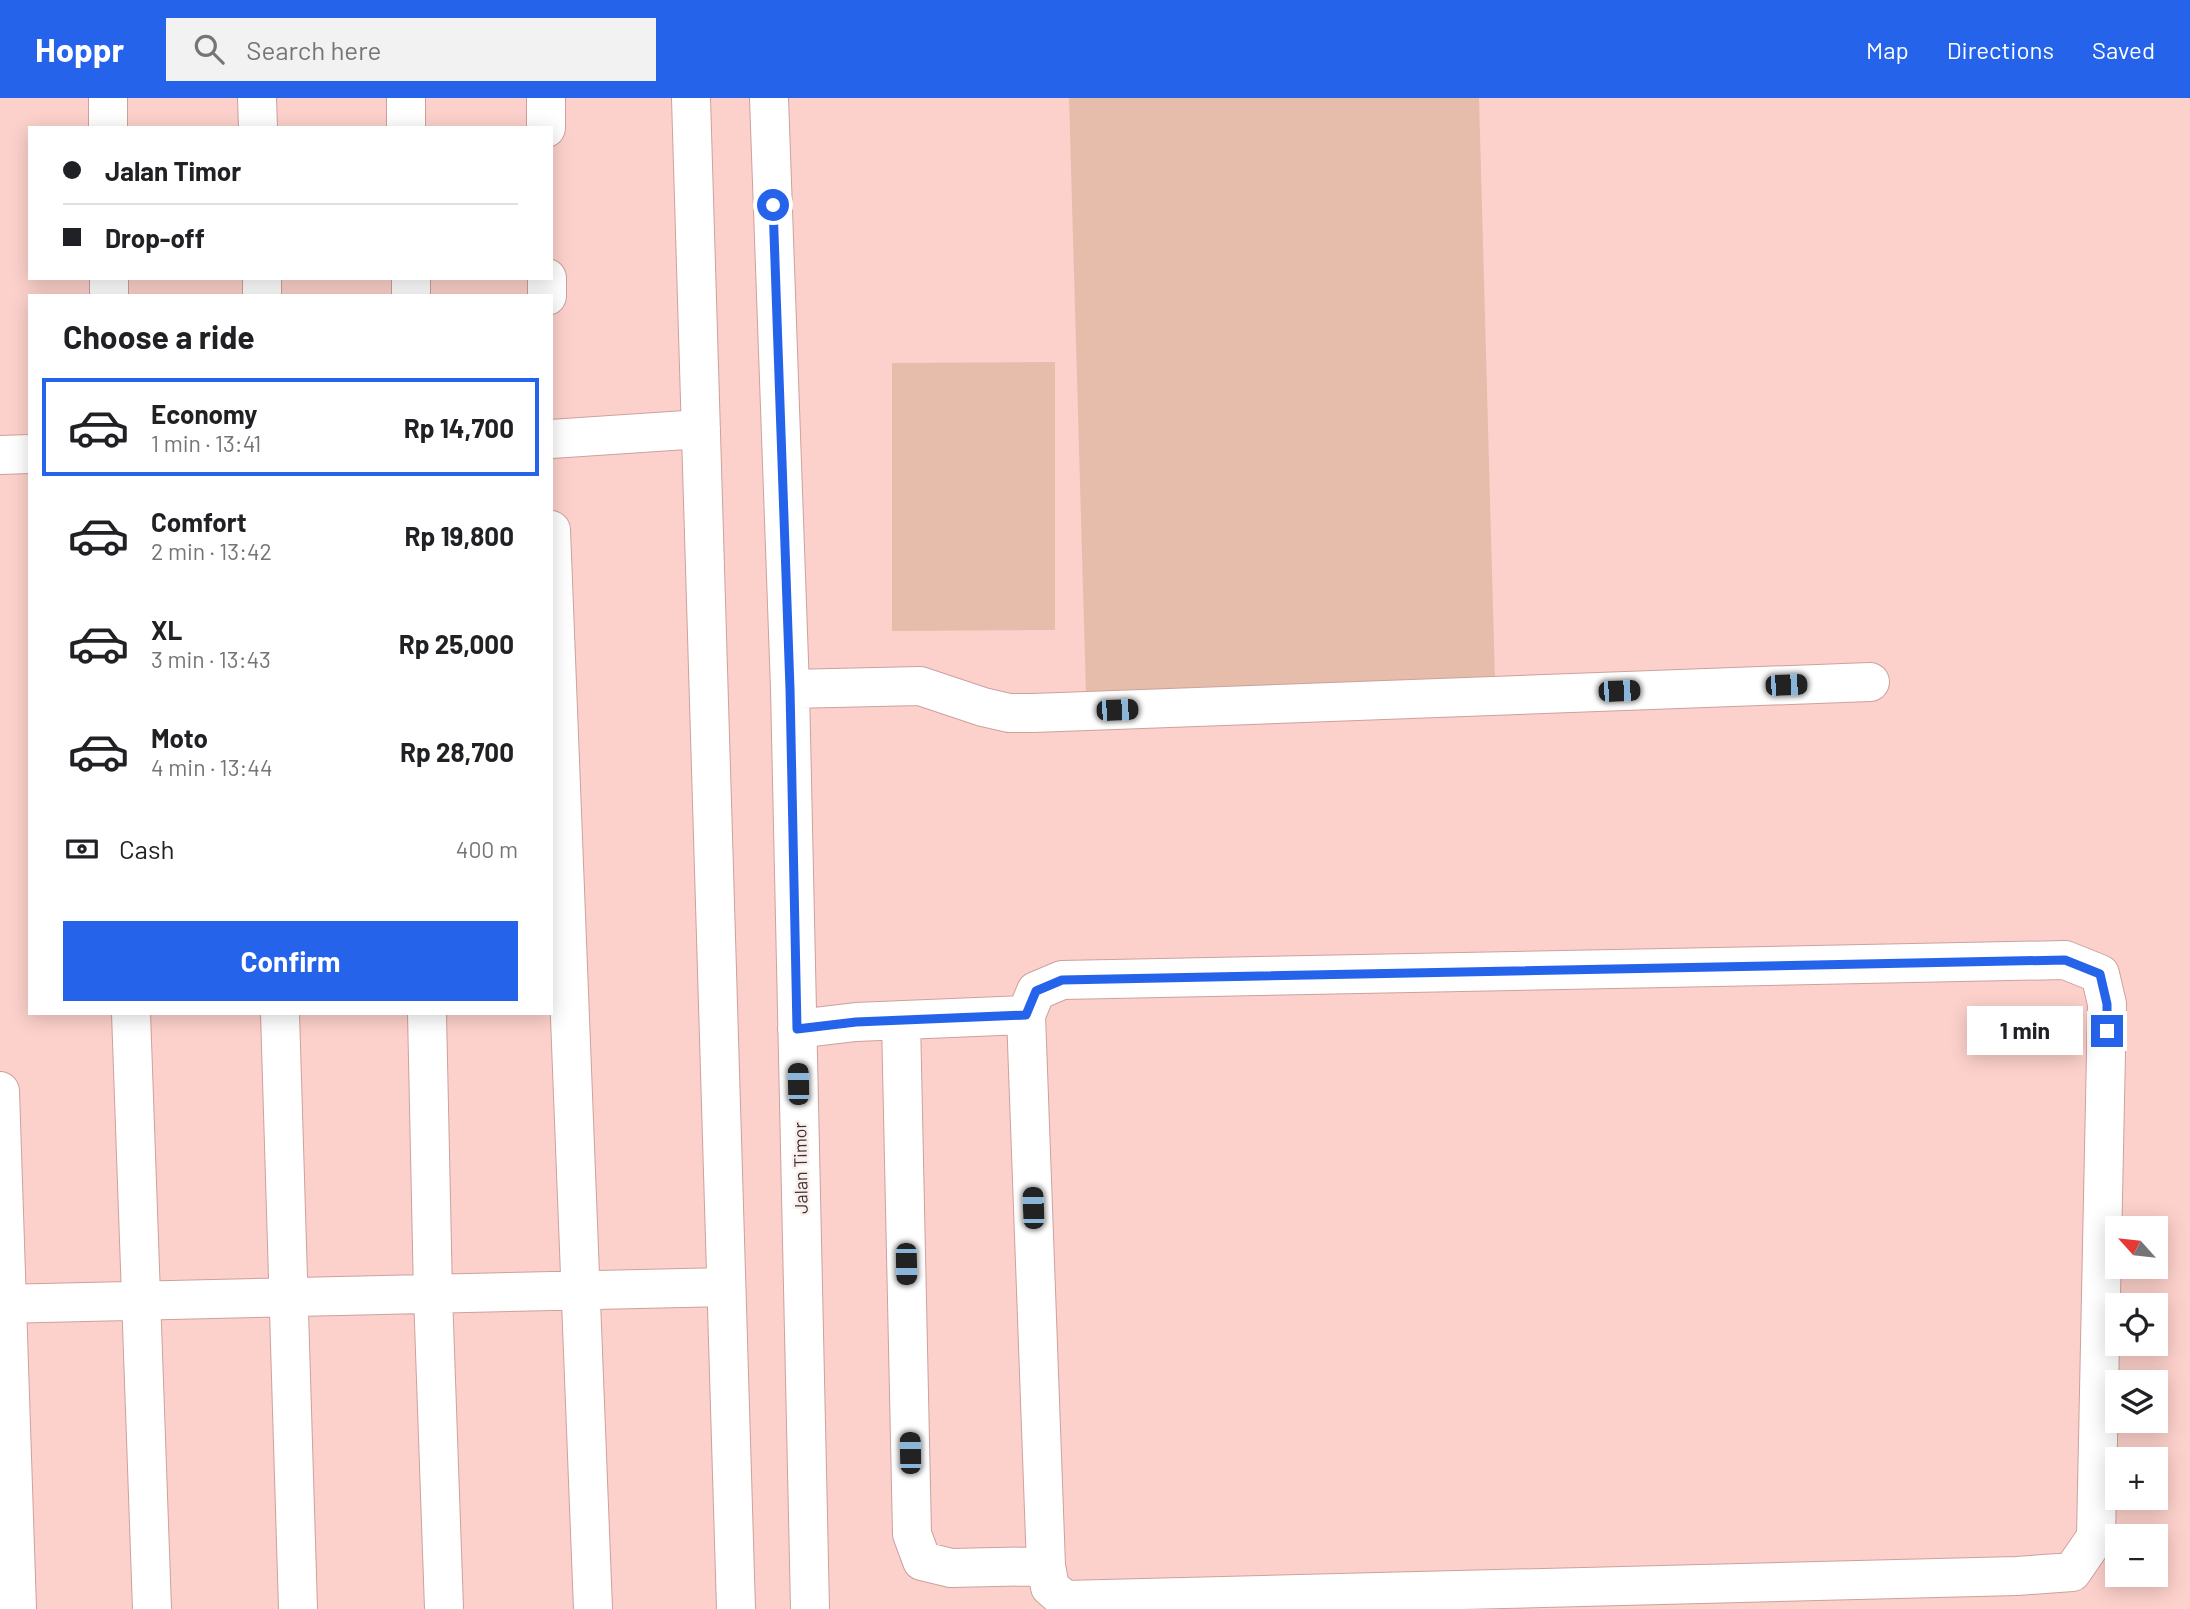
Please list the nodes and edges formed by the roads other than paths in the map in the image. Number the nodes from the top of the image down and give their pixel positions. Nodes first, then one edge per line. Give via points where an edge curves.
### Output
1 (108, 98) edge
2 (257, 98) edge
3 (406, 98) edge
4 (546, 98) edge
5 (691, 98) edge
6 (769, 98) edge
7 (108, 126) edge
8 (258, 126) edge
9 (407, 126) edge
10 (547, 126) edge
11 (701, 429) junction
12 (553, 439) edge
13 (28, 454) edge
14 (0, 456) edge
15 (553, 581) edge
16 (1870, 682) dead end
17 (790, 689) junction
18 (131, 1015) edge
19 (280, 1015) edge
20 (427, 1015) edge
21 (1026, 1015) junction
22 (901, 1020) junction
23 (797, 1029) junction
24 (0, 1091) edge
25 (726, 1287) junction
26 (581, 1291) junction
27 (433, 1294) junction
28 (287, 1298) junction
29 (142, 1301) junction
30 (4, 1304) edge
31 (1046, 1566) junction
32 (17, 1609) edge
33 (152, 1609) edge
34 (298, 1609) edge
35 (444, 1609) edge
36 (593, 1609) edge
37 (736, 1609) edge
38 (810, 1609) edge

1 - 7 street
2 - 8 street
3 - 9 street
4 - 10 street
5 - 11 street
6 - 17 street, Jalan Timor
11 - 12 street
11 - 25 street
13 - 14 street
15 - 26 street
16 - 17 street via 1033,713 983,707 920,686
17 - 23 street, Jalan Timor
18 - 29 street
19 - 28 street
20 - 27 street
21 - 22 street
21 - 31 street
21 - 31 street via 1036,991 1062,980 2065,960 2100,974 2107,1004 2095,1537 2072,1572 1065,1600 1050,1587
22 - 23 street
22 - 31 street via 912,1534 922,1561 951,1569
23 - 38 street, Jalan Timor
24 - 30 street
25 - 26 street
25 - 37 street
26 - 27 street
26 - 36 street
27 - 28 street
27 - 35 street
28 - 29 street
28 - 34 street
29 - 30 street
29 - 33 street
30 - 32 street

